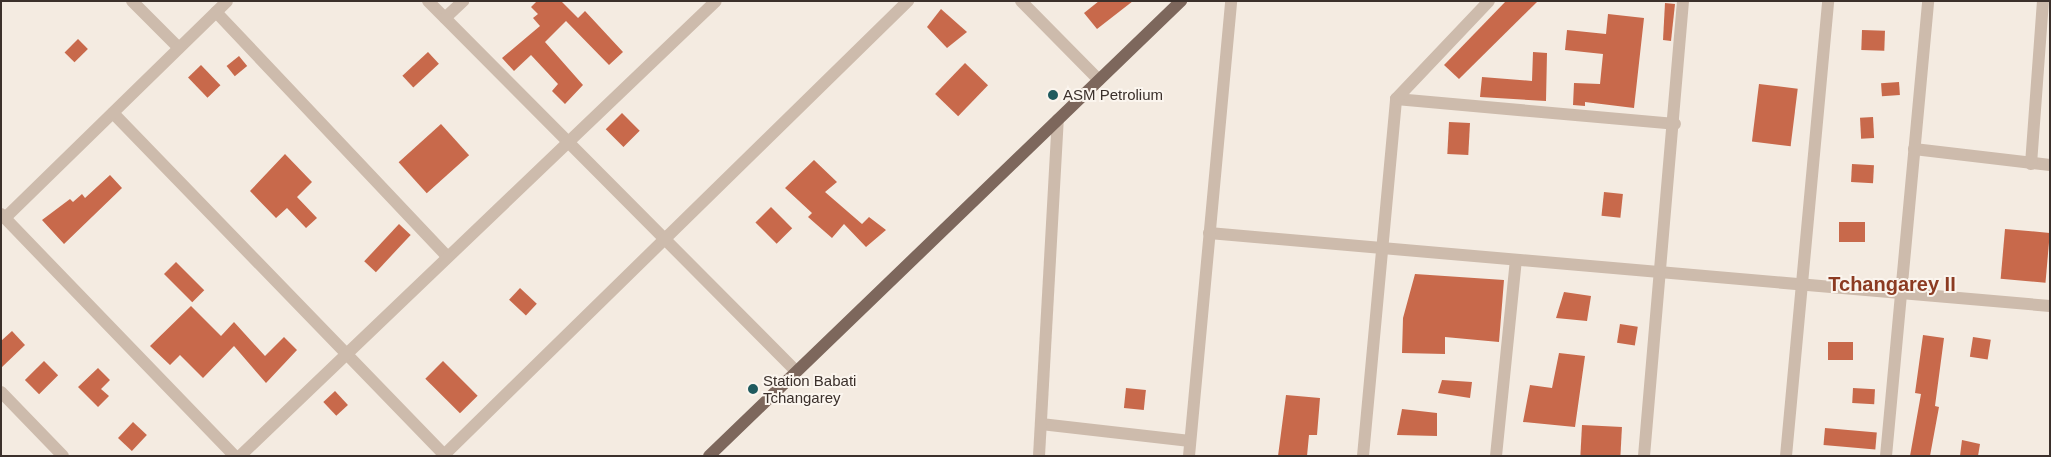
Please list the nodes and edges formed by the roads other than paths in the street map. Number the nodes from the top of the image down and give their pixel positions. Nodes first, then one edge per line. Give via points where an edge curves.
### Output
1 (132, 1) edge
2 (227, 1) edge
3 (428, 1) edge
4 (463, 1) edge
5 (716, 1) edge
6 (908, 1) edge
7 (1021, 1) edge
8 (1181, 1) edge
9 (1231, 1) edge
10 (1489, 1) edge
11 (1683, 1) edge
12 (1828, 1) edge
13 (1928, 1) edge
14 (2043, 1) edge
15 (216, 12) junction
16 (445, 18) junction
17 (179, 48) junction
18 (1099, 80) junction
19 (1396, 99) junction
20 (113, 113) junction
21 (1058, 120) junction
22 (1674, 124) junction
23 (568, 142) junction
24 (1914, 149) junction
25 (2031, 164) junction
26 (2050, 166) edge
27 (3, 216) edge
28 (1210, 233) junction
29 (664, 239) junction
30 (1382, 248) junction
31 (448, 257) junction
32 (1516, 260) junction
33 (1662, 272) junction
34 (1801, 284) junction
35 (1901, 293) junction
36 (2050, 306) edge
37 (347, 354) junction
38 (795, 370) junction
39 (1, 392) edge
40 (1041, 424) junction
41 (1190, 441) junction
42 (443, 455) edge
43 (63, 456) edge
44 (235, 456) edge
45 (240, 456) edge
46 (709, 456) edge
47 (1039, 456) edge
48 (1188, 456) edge
49 (1363, 456) edge
50 (1496, 456) edge
51 (1644, 456) edge
52 (1786, 456) edge
53 (1886, 456) edge

1 - 17 street
2 - 15 street
3 - 16 street
4 - 16 street
5 - 23 street
6 - 29 street
7 - 18 street
8 - 18 main road
9 - 28 street
10 - 19 street
11 - 22 street
12 - 34 street
13 - 24 street
14 - 25 street
15 - 17 street
15 - 31 street
16 - 23 street
17 - 20 street
18 - 21 main road
19 - 22 street
19 - 30 street
20 - 27 street
20 - 37 street
21 - 38 main road
21 - 40 street
22 - 33 street
23 - 29 street
23 - 31 street
24 - 25 street
24 - 35 street
25 - 26 street
27 - 44 street
28 - 30 street
28 - 41 street
29 - 38 street
29 - 42 street
30 - 32 street
30 - 49 street
31 - 37 street
32 - 33 street
32 - 50 street
33 - 34 street
33 - 51 street
34 - 35 street
34 - 52 street
35 - 36 street
35 - 53 street
37 - 42 street
37 - 45 street
38 - 46 main road
39 - 43 street
40 - 41 street
40 - 47 street
41 - 48 street

